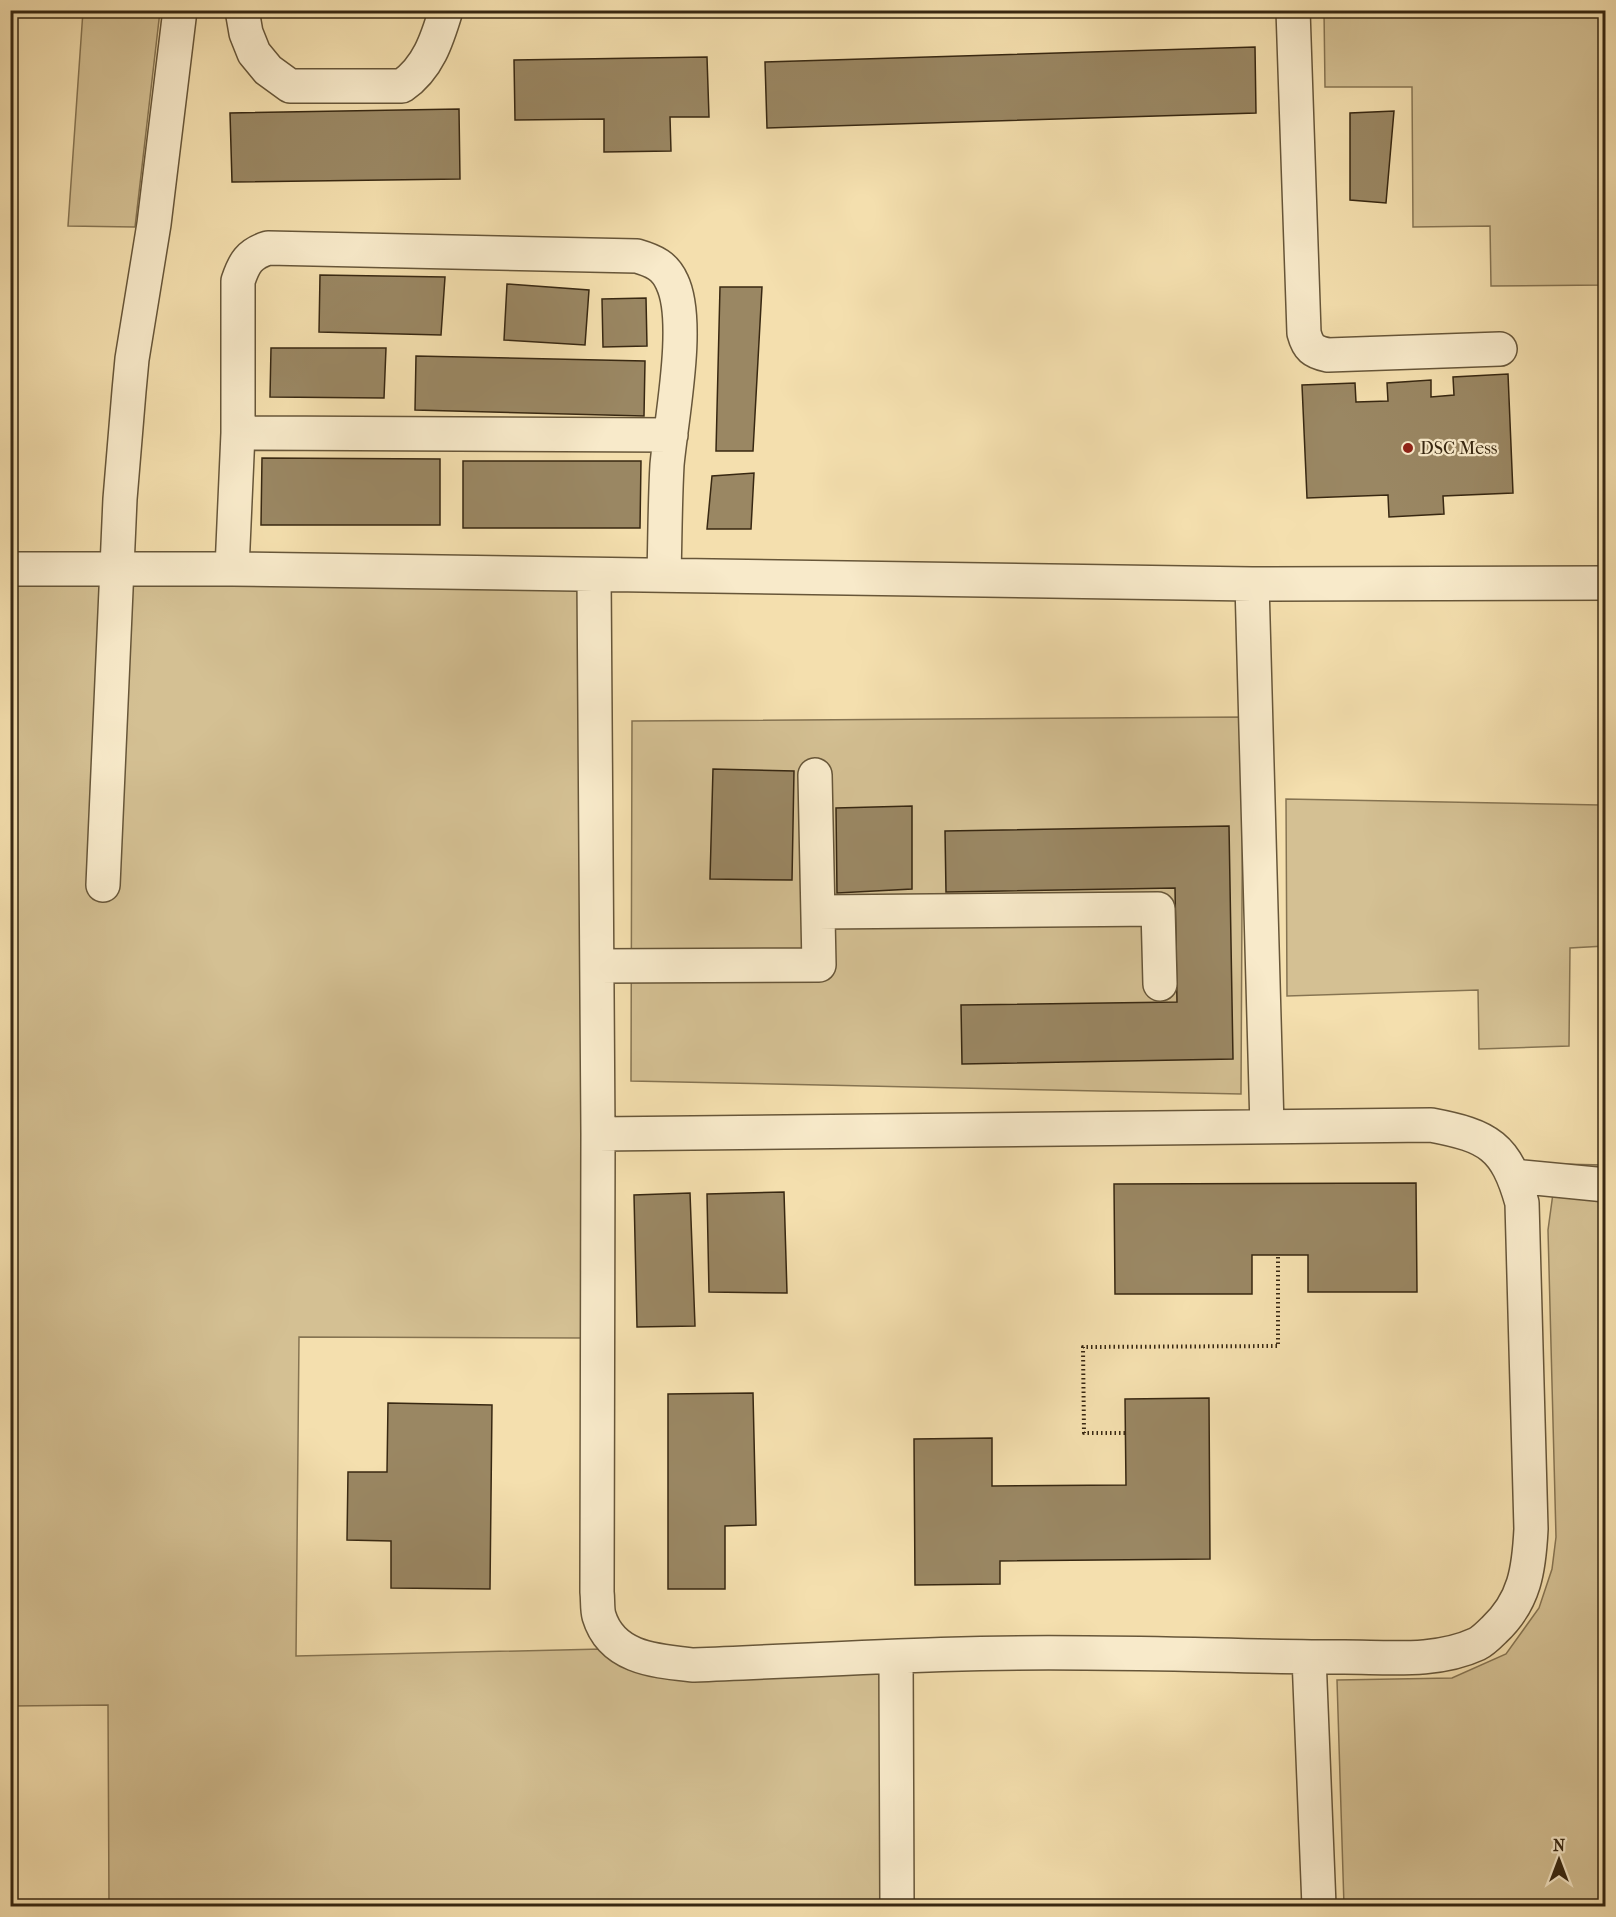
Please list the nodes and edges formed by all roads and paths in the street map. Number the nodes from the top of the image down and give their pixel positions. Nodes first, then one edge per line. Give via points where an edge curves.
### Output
1 (180, 10) edge
2 (242, 10) edge
3 (446, 10) edge
4 (1293, 10) edge
5 (1500, 349) dead end
6 (238, 433) junction
7 (671, 435) junction
8 (116, 568) junction
9 (10, 569) edge
10 (232, 569) junction
11 (594, 575) junction
12 (664, 575) junction
13 (1605, 583) edge
14 (1252, 584) junction
15 (815, 775) dead end
16 (103, 885) dead end
17 (818, 912) junction
18 (597, 966) junction
19 (1160, 984) dead end
20 (1267, 1127) junction
21 (598, 1134) junction
22 (1514, 1176) junction
23 (1605, 1185) edge
24 (1278, 1255) dead end
25 (1125, 1433) dead end
26 (896, 1657) junction
27 (1309, 1657) junction
28 (897, 1906) edge
29 (1319, 1906) edge

1 - 8 lane via 154,224 132,359
2 - 3 lane via 254,53 268,70 290,86 402,86 430,56
4 - 5 lane via 1307,345 1316,353 1328,355
6 - 7 lane
6 - 7 lane via 238,281 254,252 268,248 637,256 653,260 664,268 673,283 680,325
6 - 10 lane
7 - 12 lane
8 - 9 lane
8 - 10 lane
8 - 16 lane
10 - 11 lane
11 - 12 lane
11 - 18 lane
12 - 14 lane
13 - 14 lane
14 - 20 lane
15 - 17 lane
17 - 18 lane via 819,964
17 - 19 lane via 1158,909
18 - 21 lane
20 - 21 lane
20 - 22 lane via 1431,1125 1461,1131 1487,1143 1504,1157
21 - 26 lane via 597,1593 598,1615 608,1635 626,1652 652,1661 694,1665
22 - 23 lane
22 - 27 lane via 1524,1225 1531,1529 1530,1564 1522,1592 1502,1623 1479,1644 1455,1653 1421,1657
24 - 25 path via 1278,1346 1083,1347 1084,1433
26 - 27 lane via 1084,1653
26 - 28 lane
27 - 29 lane

